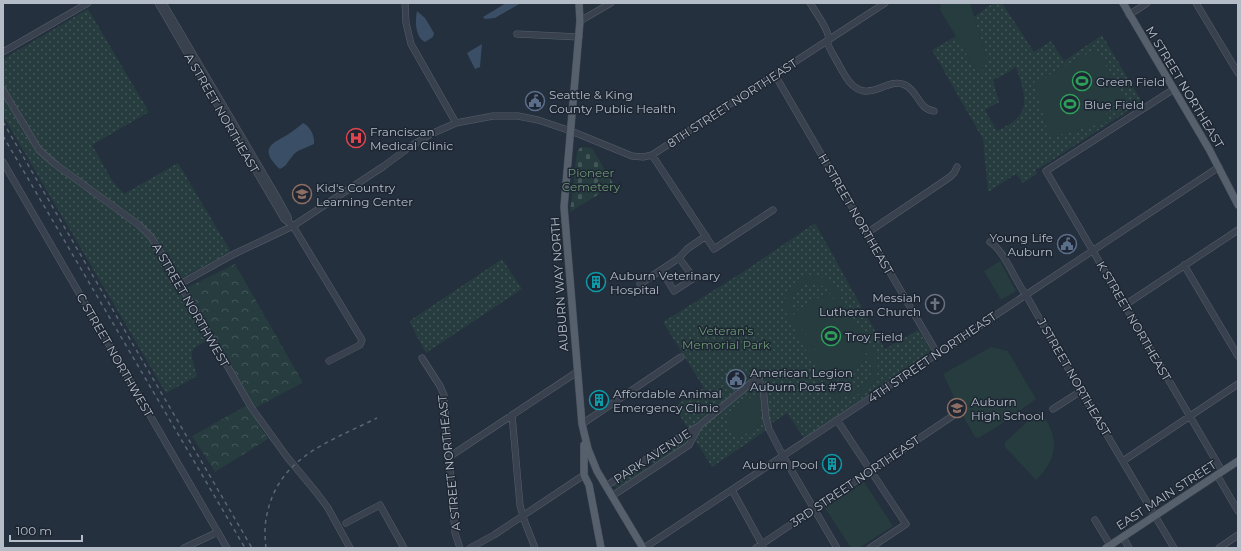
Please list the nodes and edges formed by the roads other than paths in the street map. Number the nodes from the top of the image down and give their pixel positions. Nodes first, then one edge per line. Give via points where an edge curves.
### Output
1 (88, 3) edge
2 (158, 3) edge
3 (164, 3) edge
4 (405, 3) edge
5 (579, 3) edge
6 (611, 3) edge
7 (810, 3) edge
8 (885, 3) edge
9 (1123, 3) edge
10 (1147, 3) edge
11 (1196, 3) edge
12 (1130, 15) junction
13 (580, 21) junction
14 (517, 34) dead end
15 (579, 37) junction
16 (829, 40) junction
17 (3, 52) edge
18 (1238, 74) edge
19 (775, 75) junction
20 (1174, 89) junction
21 (3, 90) edge
22 (934, 111) dead end
23 (456, 123) junction
24 (571, 131) junction
25 (652, 155) junction
26 (3, 162) edge
27 (957, 167) dead end
28 (1219, 167) junction
29 (1238, 205) edge
30 (773, 210) dead end
31 (291, 224) junction
32 (1238, 230) edge
33 (867, 233) junction
34 (706, 236) junction
35 (990, 242) dead end
36 (1093, 250) junction
37 (679, 258) junction
38 (1184, 265) junction
39 (661, 270) junction
40 (180, 284) junction
41 (640, 284) dead end
42 (1026, 294) junction
43 (1125, 305) junction
44 (937, 354) junction
45 (1238, 356) edge
46 (681, 357) dead end
47 (422, 358) dead end
48 (329, 361) dead end
49 (577, 372) junction
50 (1238, 384) edge
51 (1081, 391) junction
52 (1053, 409) dead end
53 (512, 415) junction
54 (954, 415) dead end
55 (1190, 416) junction
56 (837, 420) junction
57 (582, 424) junction
58 (699, 426) junction
59 (584, 436) junction
60 (783, 456) junction
61 (449, 457) junction
62 (646, 460) junction
63 (1123, 461) junction
64 (1238, 461) edge
65 (652, 470) junction
66 (871, 470) junction
67 (1220, 473) junction
68 (584, 475) junction
69 (606, 486) junction
70 (732, 490) junction
71 (612, 496) junction
72 (815, 508) junction
73 (1238, 511) edge
74 (1155, 516) junction
75 (522, 517) junction
76 (1095, 520) dead end
77 (346, 523) dead end
78 (218, 532) junction
79 (1238, 535) edge
80 (1123, 537) junction
81 (763, 546) edge
82 (1108, 547) edge
83 (184, 548) edge
84 (227, 548) edge
85 (350, 548) edge
86 (404, 548) edge
87 (460, 548) edge
88 (470, 548) edge
89 (535, 548) edge
90 (601, 548) edge
91 (644, 548) edge
92 (756, 548) edge
93 (837, 548) edge
94 (870, 548) edge
95 (1129, 548) edge
96 (1174, 548) edge
97 (1219, 548) edge

1 - 17 street
2 - 31 street, A STREET NORTHEAST via 284,219
3 - 31 street, A STREET NORTHEAST
4 - 23 street via 411,44
5 - 13 main road, AUBURN WAY NORTH
6 - 13 street
7 - 16 street
8 - 16 street, 8TH STREET NORTHEAST
9 - 12 main road, M STREET NORTHEAST
10 - 12 street
11 - 18 street
12 - 20 main road, M STREET NORTHEAST
13 - 15 main road, AUBURN WAY NORTH
14 - 15 street
15 - 24 main road, AUBURN WAY NORTH
16 - 19 street, 8TH STREET NORTHEAST
16 - 22 street via 828,44 851,84 862,91 892,84 905,85 924,107
19 - 25 street, 8TH STREET NORTHEAST
19 - 33 street, H STREET NORTHEAST
20 - 28 main road, M STREET NORTHEAST
20 - 36 street, K STREET NORTHEAST via 1046,171
21 - 40 street, A STREET NORTHWEST via 39,150 139,225 151,237
23 - 24 street via 487,117 518,116
23 - 31 street via 411,146 384,166
24 - 25 street via 632,156
24 - 49 main road, AUBURN WAY NORTH via 564,207
25 - 34 street
26 - 78 street, C STREET NORTHWEST
27 - 33 street via 950,177
28 - 29 main road, M STREET NORTHEAST
28 - 36 street, 4TH STREET NORTHEAST
30 - 34 street via 714,249
31 - 40 street
31 - 48 street, A STREET NORTHEAST via 362,340 360,345
32 - 38 street
33 - 44 street, H STREET NORTHEAST
34 - 37 street
35 - 42 street, J STREET NORTHEAST via 998,248
36 - 42 street, 4TH STREET NORTHEAST
36 - 43 street, K STREET NORTHEAST
37 - 39 street
37 - 39 street via 694,278 674,292
38 - 43 street
38 - 45 street
39 - 41 street
40 - 85 street, A STREET NORTHWEST via 251,407 320,497
42 - 44 street, 4TH STREET NORTHEAST
42 - 51 street, J STREET NORTHEAST
43 - 55 street, K STREET NORTHEAST
44 - 56 street, 4TH STREET NORTHEAST
46 - 57 street
47 - 61 street, A STREET NORTHEAST via 444,395
49 - 53 street
49 - 57 main road, AUBURN WAY NORTH
50 - 55 street
51 - 52 street
51 - 63 street, J STREET NORTHEAST
53 - 61 street
53 - 75 street
54 - 66 street, 3RD STREET NORTHEAST
55 - 63 street
55 - 67 street, K STREET NORTHEAST
56 - 60 street, 4TH STREET NORTHEAST
56 - 66 street
57 - 59 main road, AUBURN WAY NORTH
58 - 60 street, PARK AVENUE via 757,378 763,387 767,424
58 - 62 street, PARK AVENUE
58 - 65 street, PARK AVENUE via 689,445
59 - 68 main road
59 - 69 main road, AUBURN WAY NORTH via 592,460
60 - 70 street, 4TH STREET NORTHEAST
60 - 72 street
61 - 87 street, A STREET NORTHEAST via 455,533
62 - 65 street
62 - 69 street, PARK AVENUE
63 - 74 street, J STREET NORTHEAST
64 - 67 main road, EAST MAIN STREET
65 - 71 street, PARK AVENUE
66 - 72 street, 3RD STREET NORTHEAST
66 - 94 street via 906,524
67 - 73 street, K STREET NORTHEAST
67 - 74 main road, EAST MAIN STREET
68 - 75 street
68 - 90 main road via 589,485
69 - 71 main road, AUBURN WAY NORTH
70 - 81 street
70 - 91 street, 4TH STREET NORTHEAST
71 - 91 main road, AUBURN WAY NORTH
72 - 81 street, 3RD STREET NORTHEAST
72 - 93 street
74 - 80 main road, EAST MAIN STREET
74 - 96 street, J STREET NORTHEAST
75 - 88 street
75 - 89 street
76 - 82 street
77 - 86 street via 380,505
78 - 83 street
78 - 84 street, C STREET NORTHWEST
79 - 97 street
80 - 82 main road, EAST MAIN STREET
80 - 95 street
81 - 92 street, 3RD STREET NORTHEAST

